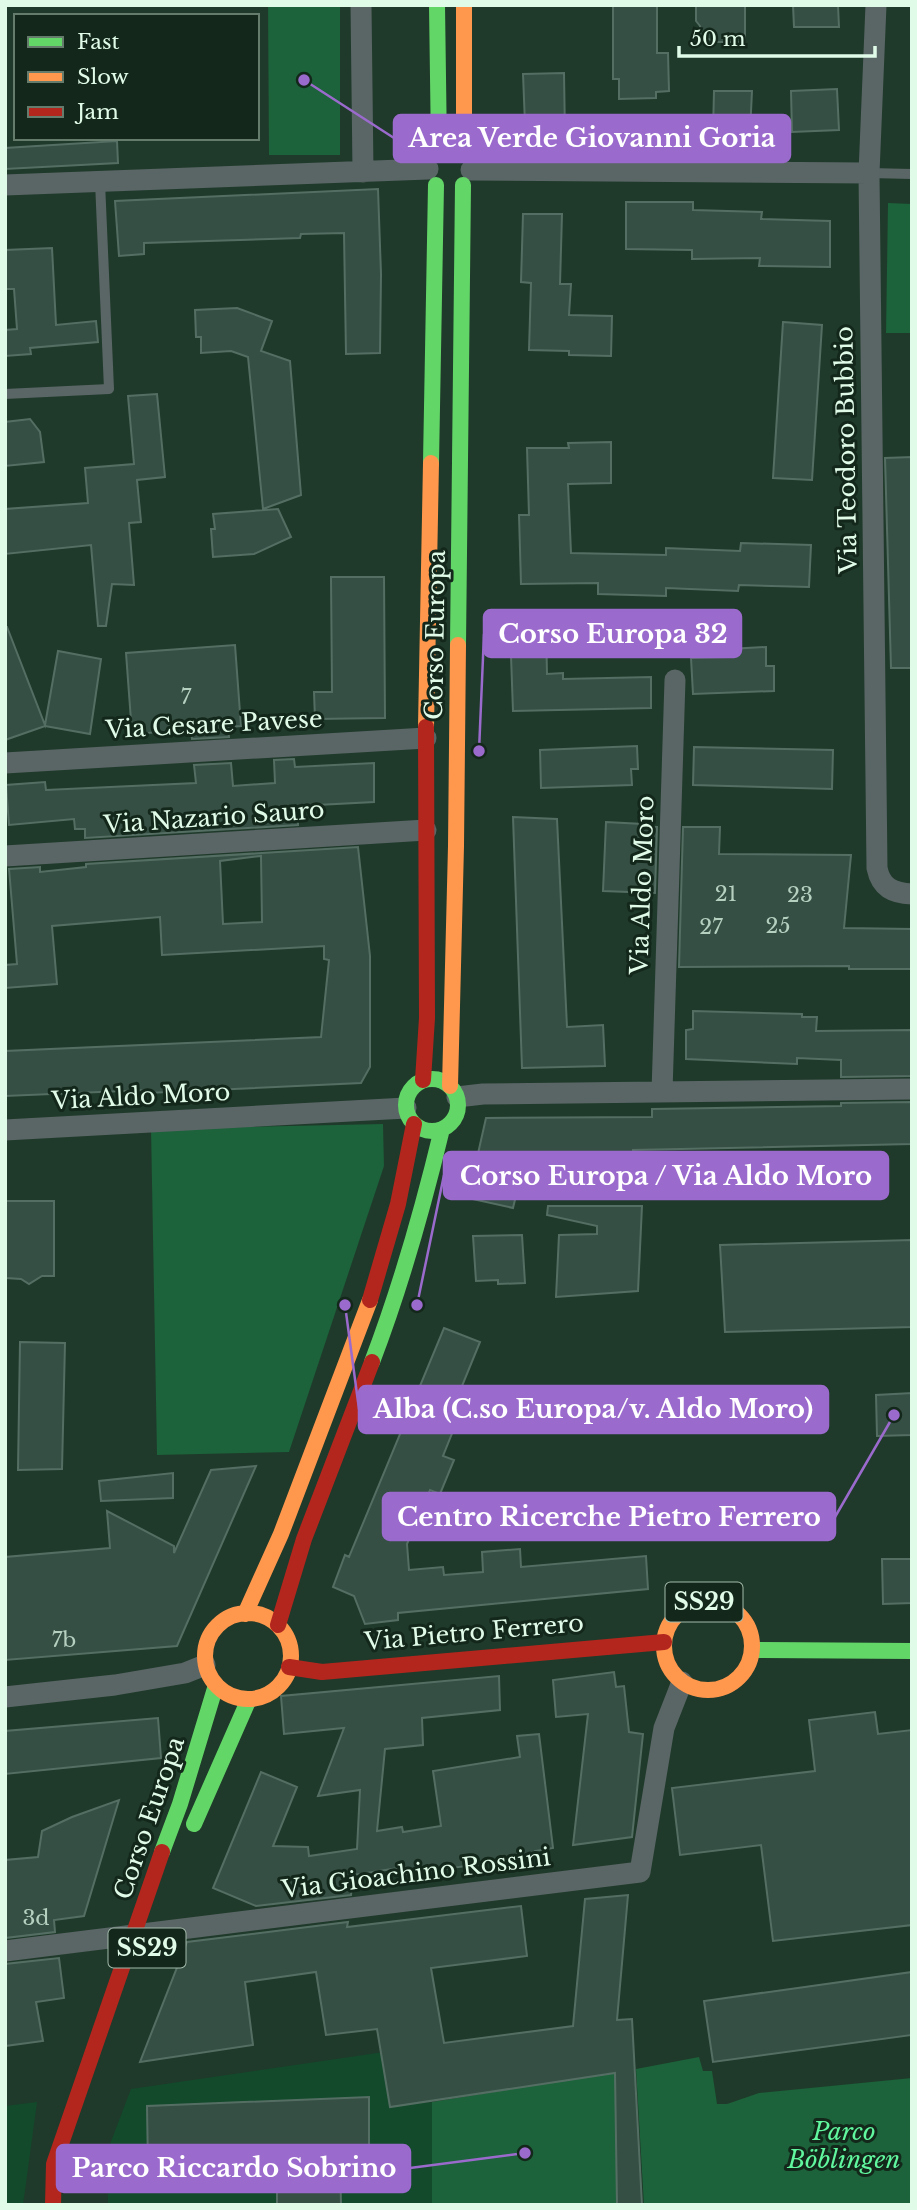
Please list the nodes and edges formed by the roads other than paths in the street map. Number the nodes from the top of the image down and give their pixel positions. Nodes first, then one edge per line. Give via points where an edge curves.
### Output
1 (361, 5) edge
2 (437, 5) edge
3 (464, 5) edge
4 (876, 5) edge
5 (439, 149) junction
6 (466, 169) junction
7 (363, 172) junction
8 (869, 173) junction
9 (912, 174) edge
10 (432, 177) junction
11 (100, 182) junction
12 (5, 186) edge
13 (5, 394) edge
14 (676, 680) dead end
15 (426, 738) junction
16 (5, 763) edge
17 (426, 830) junction
18 (5, 856) edge
19 (912, 894) edge
20 (424, 1080) junction
21 (912, 1089) edge
22 (454, 1092) junction
23 (662, 1092) junction
24 (410, 1116) junction
25 (442, 1129) junction
26 (5, 1130) edge
27 (246, 1614) junction
28 (278, 1625) junction
29 (664, 1642) junction
30 (752, 1650) junction
31 (912, 1651) edge
32 (205, 1665) junction
33 (289, 1667) junction
34 (682, 1682) junction
35 (216, 1685) junction
36 (5, 1697) edge
37 (249, 1699) junction
38 (190, 1835) dead end
39 (161, 1911) dead end
40 (142, 1933) junction
41 (5, 1951) edge
42 (145, 1954) dead end
43 (53, 2205) edge

1 - 7 street
2 - 5 main road, Corso Europa
3 - 6 main road, Corso Europa
4 - 8 street, Via Teodoro Bubbio
5 - 6 main road via 452,146
5 - 10 main road, Corso Europa via 430,157
6 - 8 street
6 - 10 main road via 449,189
6 - 22 main road, Corso Europa
7 - 10 street
7 - 11 street
8 - 9 lane
8 - 19 street, Via Teodoro Bubbio via 877,868 889,889
10 - 15 main road, Corso Europa
11 - 12 street
11 - 13 lane via 109,389
14 - 23 street, Via Aldo Moro
15 - 16 street, Via Cesare Pavese
15 - 17 main road, Corso Europa
17 - 18 street, Via Nazario Sauro
17 - 20 main road, Corso Europa
20 - 22 main road via 440,1080
20 - 24 main road via 407,1098
21 - 23 street
22 - 23 street
22 - 25 main road, Corso Europa via 457,1114
24 - 25 main road via 428,1131
24 - 26 street, Via Aldo Moro
24 - 27 main road via 398,1204 368,1307 282,1534
25 - 28 main road, Corso Europa via 391,1313 304,1539
27 - 28 main road via 267,1617
27 - 32 main road via 228,1617 208,1637
28 - 33 main road via 290,1652
29 - 30 main road, SS29 via 668,1625 679,1612 695,1603 712,1602 729,1606 742,1617
29 - 33 main road, Via Pietro Ferrero / SS29 via 322,1672
29 - 34 main road, SS29 via 664,1657
30 - 31 main road, SS29
30 - 34 main road, SS29 via 739,1678 726,1686 704,1690
32 - 35 main road
32 - 36 street via 115,1685
33 - 37 main road via 274,1689
34 - 40 street, Via Gioachino Rossini via 664,1728 640,1872
35 - 37 main road via 225,1693
35 - 40 main road, Corso Europa
37 - 38 main road, Corso Europa
39 - 40 main road, Corso Europa / SS29
40 - 41 street, Via Gioachino Rossini
40 - 42 main road, Corso Europa / SS29
40 - 43 main road, Corso Europa via 54,2164

